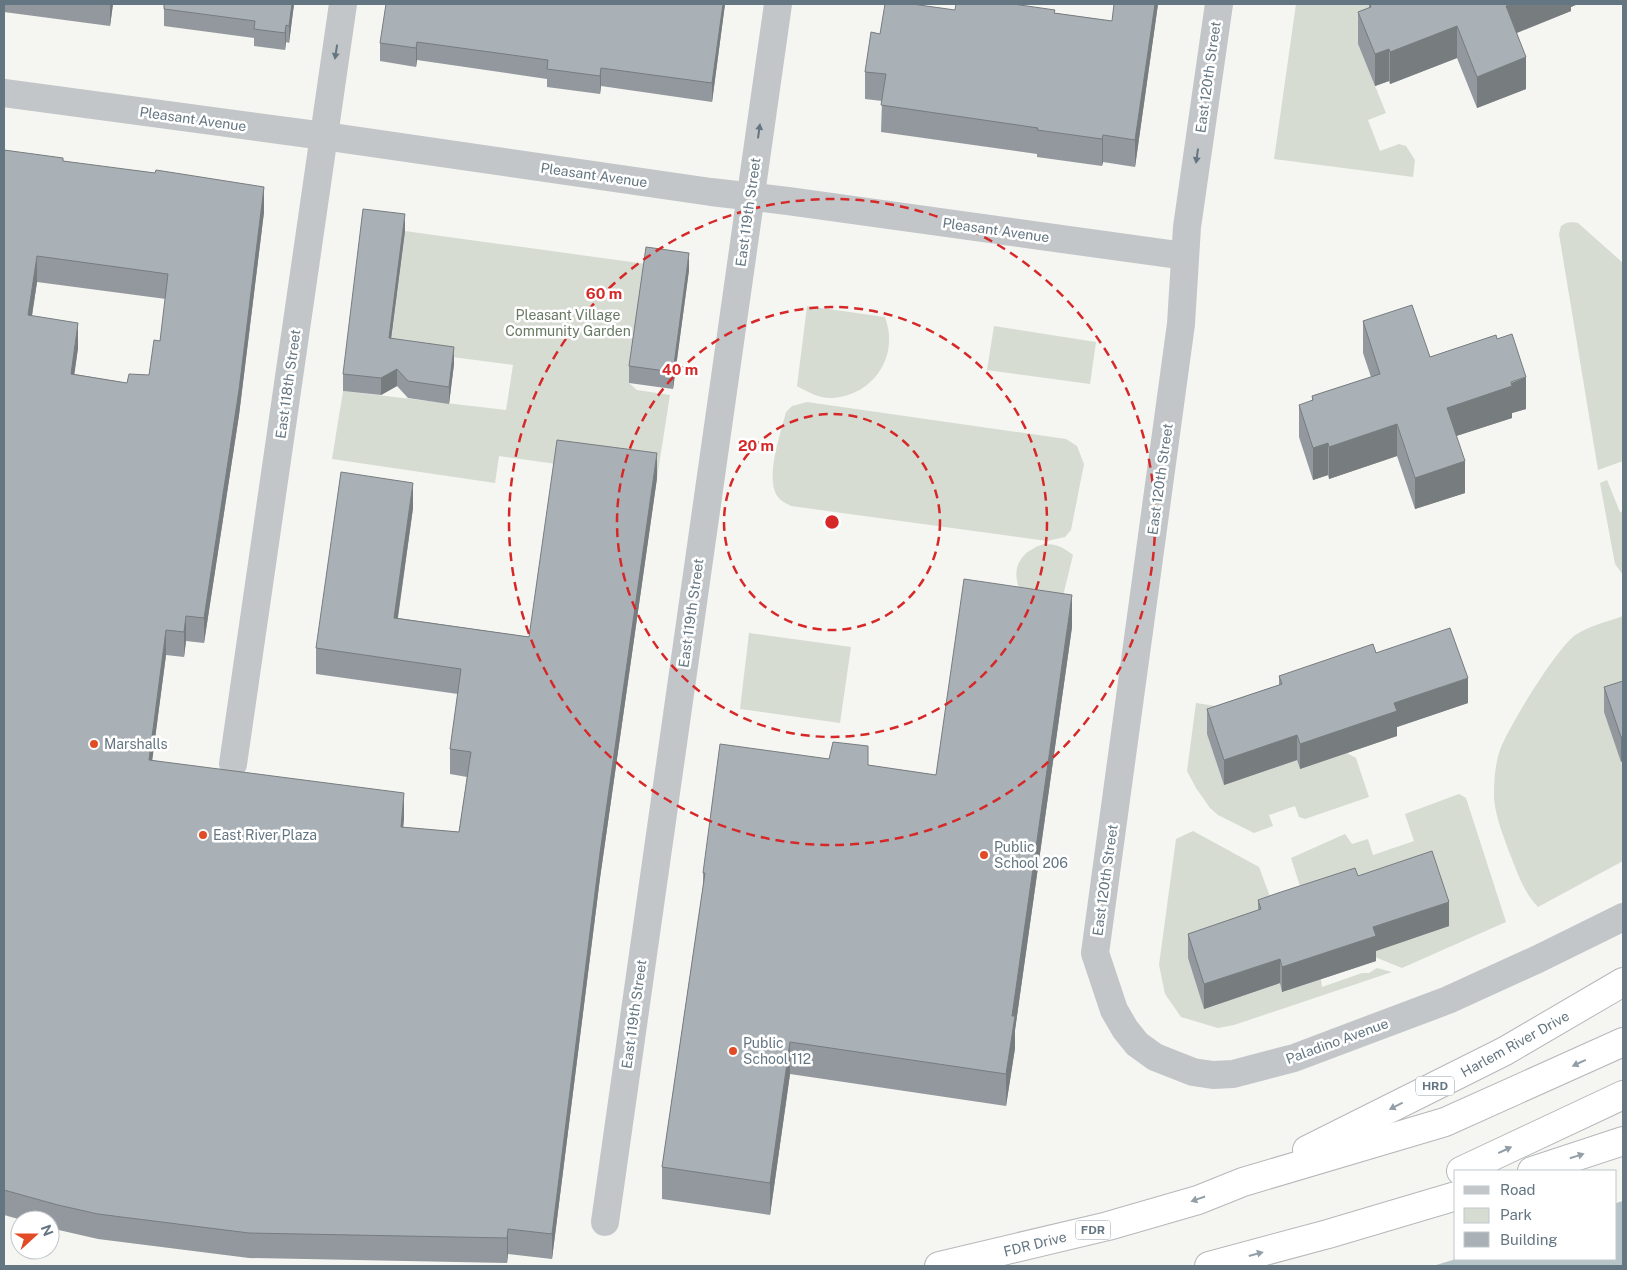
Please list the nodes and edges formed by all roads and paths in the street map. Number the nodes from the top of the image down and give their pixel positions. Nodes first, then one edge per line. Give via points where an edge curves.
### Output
1 (343, 4) edge
2 (778, 4) edge
3 (1219, 4) edge
4 (4, 93) edge
5 (324, 136) junction
6 (750, 197) junction
7 (1185, 256) junction
8 (233, 764) dead end
9 (1623, 917) edge
10 (1095, 953) joint
11 (1623, 982) edge
12 (1623, 1042) edge
13 (1623, 1094) edge
14 (1623, 1141) edge
15 (1463, 1170) edge
16 (1535, 1170) edge
17 (1454, 1175) edge
18 (1244, 1182) junction
19 (1454, 1197) edge
20 (605, 1222) dead end
21 (1328, 1234) junction
22 (939, 1266) edge
23 (1209, 1266) edge

1 -> 5 street, East 118th Street
6 -> 2 street, East 119th Street
3 -> 7 street, East 120th Street
4 - 5 street, Pleasant Avenue
5 - 6 street, Pleasant Avenue
5 - 8 street, East 118th Street
6 - 7 street, Pleasant Avenue
6 - 20 street, East 119th Street
7 - 10 street, East 120th Street via 1182,324
9 - 10 street, Paladino Avenue via 1448,1000 1294,1058 1233,1074 1212,1075 1187,1070 1155,1057 1137,1044 1114,1010
11 -> 18 highway, Harlem River Drive / HRD via 1505,1051
12 -> 18 highway via 1444,1122
15 -> 13 highway
16 -> 14 highway
17 - 21 highway
18 -> 22 highway, FDR Drive / FDR via 1198,1200 1108,1226
19 - 21 highway
23 -> 21 highway

